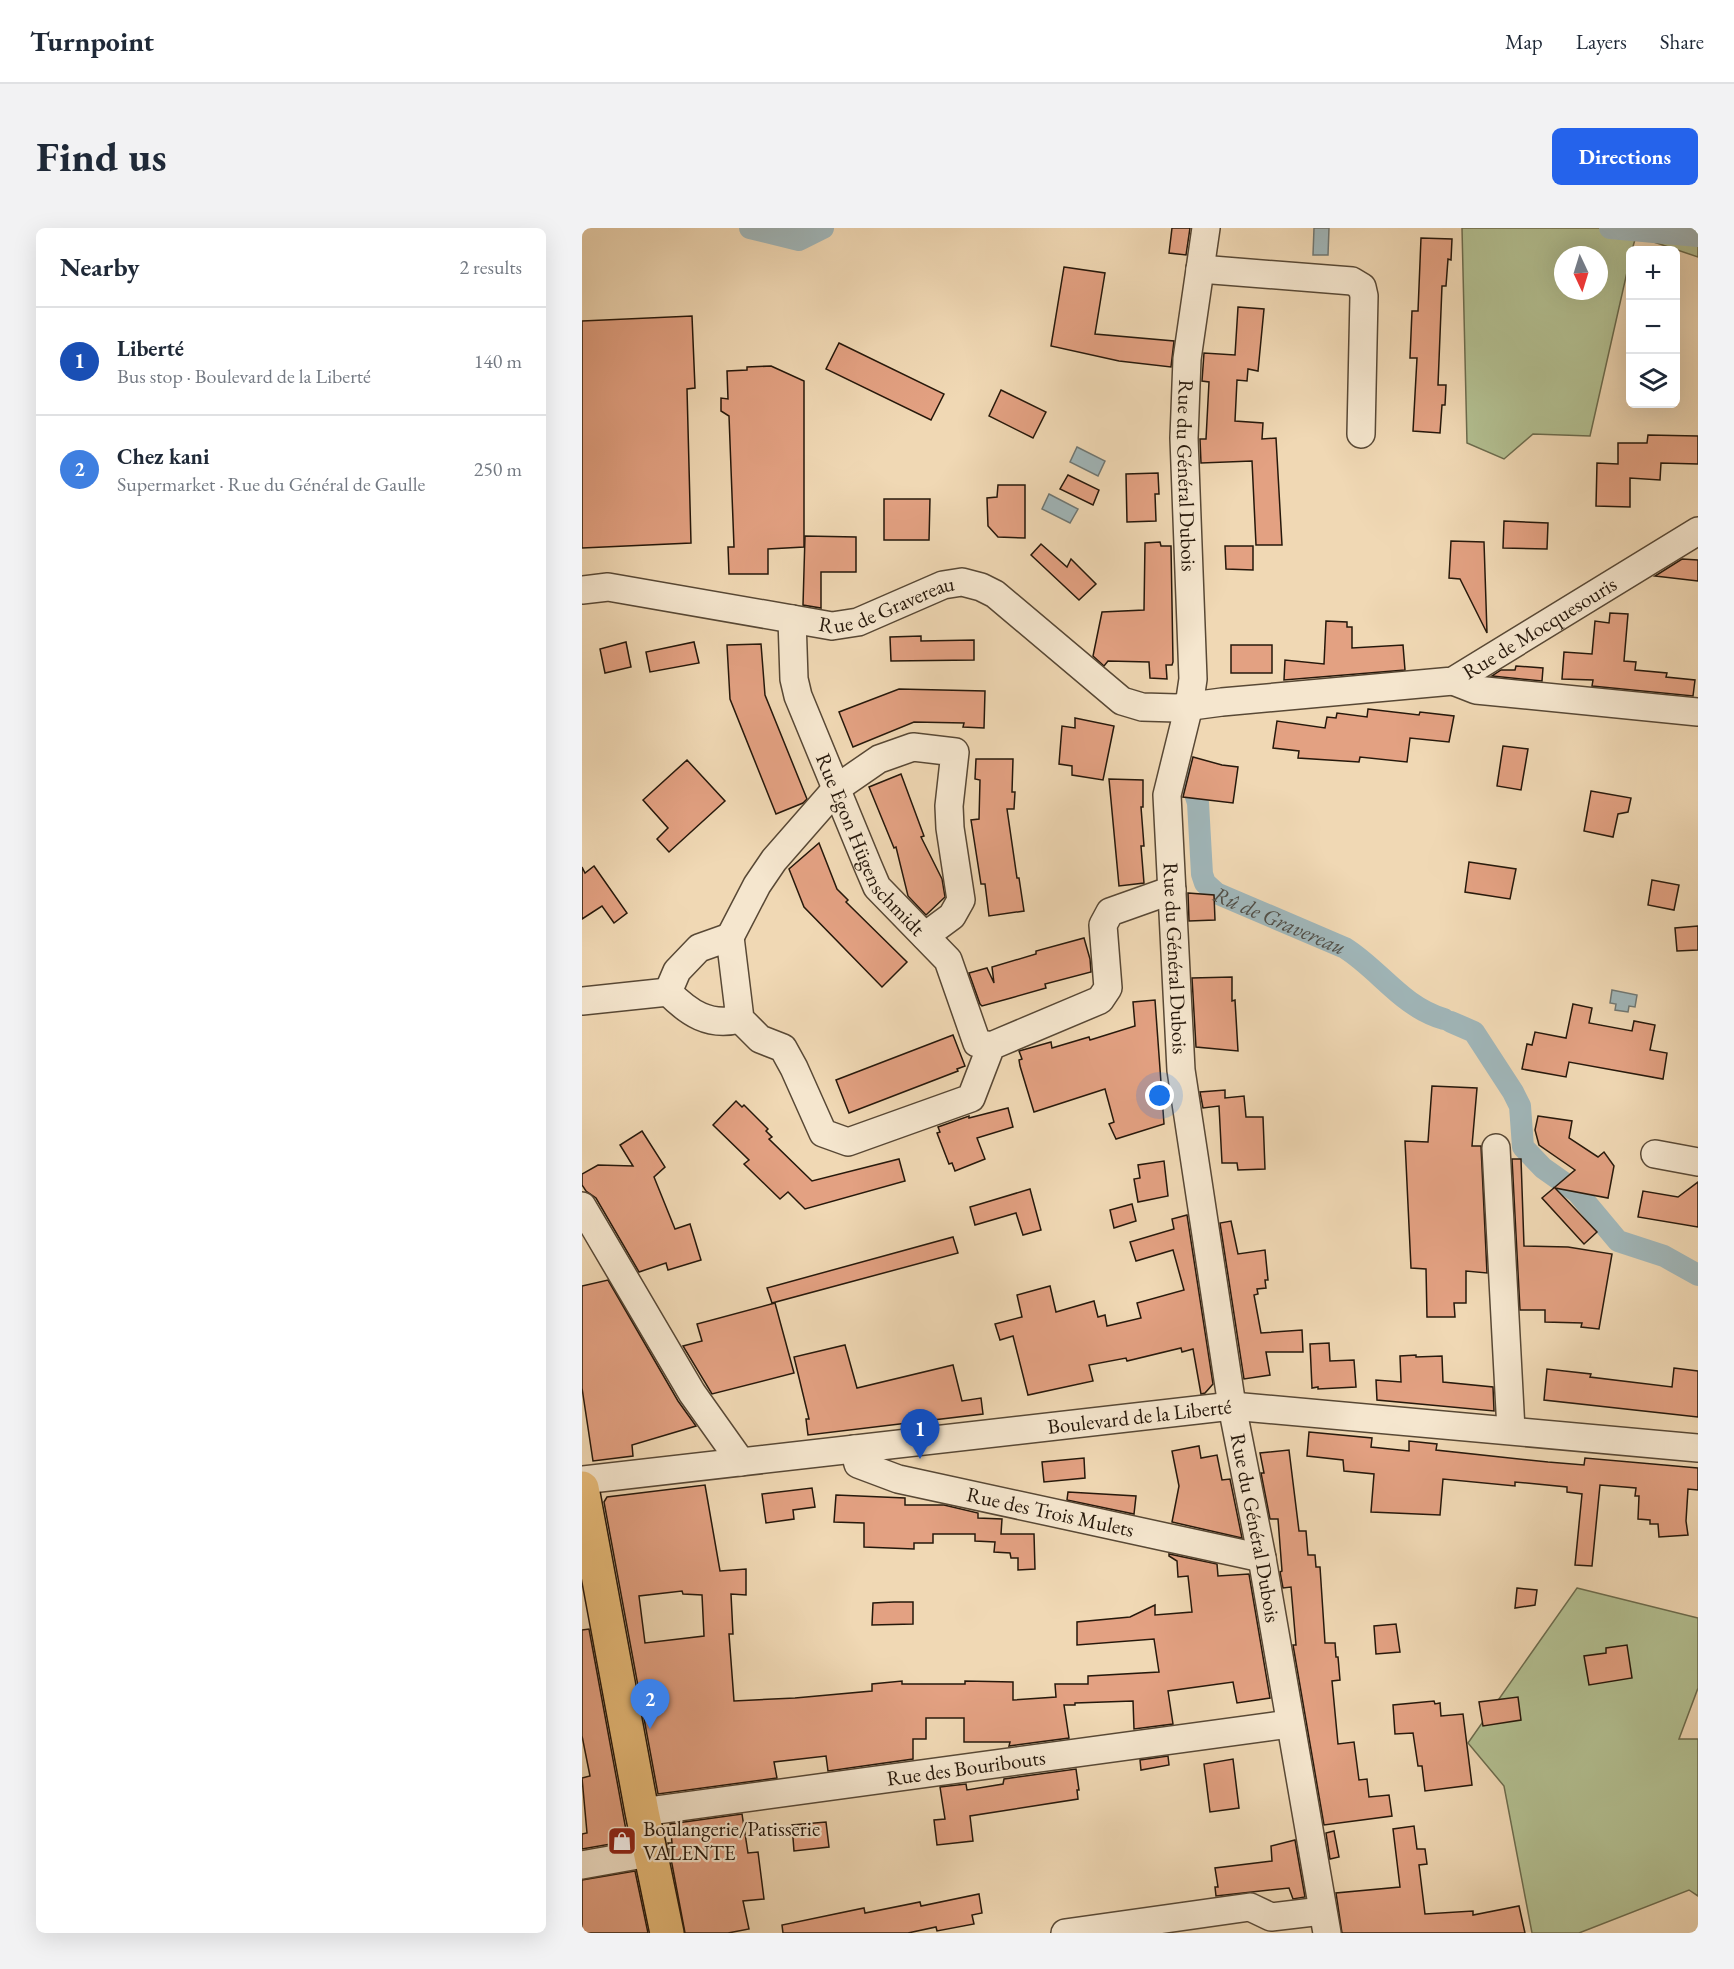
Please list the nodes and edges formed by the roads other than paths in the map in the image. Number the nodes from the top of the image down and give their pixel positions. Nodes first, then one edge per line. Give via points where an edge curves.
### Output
1 (1206, 228) edge
2 (1200, 269) junction
3 (1361, 434) dead end
4 (1698, 531) edge
5 (582, 590) edge
6 (792, 620) junction
7 (1453, 681) junction
8 (1189, 706) junction
9 (1698, 712) edge
10 (837, 788) junction
11 (1172, 890) junction
12 (925, 936) junction
13 (730, 937) junction
14 (668, 992) junction
15 (582, 1001) edge
16 (740, 1019) junction
17 (992, 1046) junction
18 (1496, 1148) dead end
19 (1655, 1154) dead end
20 (1698, 1162) edge
21 (582, 1206) edge
22 (1232, 1406) junction
23 (1511, 1430) junction
24 (1698, 1448) edge
25 (854, 1449) junction
26 (741, 1462) junction
27 (582, 1480) edge
28 (582, 1488) edge
29 (1262, 1558) junction
30 (1289, 1724) junction
31 (642, 1812) junction
32 (650, 1853) junction
33 (582, 1865) edge
34 (1325, 1922) edge
35 (667, 1933) edge
36 (1065, 1933) edge

1 - 2 street, Rue du Général Dubois
2 - 3 street via 1352,281 1362,287
2 - 8 street, Rue du Général Dubois via 1187,359 1184,438 1193,679
4 - 7 street, Rue de Mocquesouris
5 - 6 street, Rue de Gravereau via 608,587
6 - 8 street, Rue de Gravereau via 846,625 943,585 962,582 995,594 1122,701 1161,709
6 - 10 street, Rue Egon Hügenschmidt via 798,696
7 - 8 street, Rue de Mocquesouris
7 - 9 street via 1476,690
8 - 11 street, Rue du Général Dubois via 1167,795
10 - 12 street, Rue Egon Hügenschmidt via 877,887
10 - 12 street via 879,759 913,747 955,752 949,806 961,900 952,916
10 - 13 street via 774,860
11 - 17 street via 1110,912 1103,925 1108,988 1100,1000
11 - 22 street, Rue du Général Dubois via 1181,1070
12 - 17 street, Rue Egon Hügenschmidt via 948,960 977,1043
13 - 14 street via 699,948 677,971
13 - 16 street
14 - 15 street
14 - 16 street via 702,1018 724,1023
16 - 17 street via 760,1039 783,1048 823,1133 848,1142 972,1098
18 - 23 street
19 - 20 street
21 - 26 street via 692,1393
22 - 23 street, Boulevard de la Liberté
22 - 25 street, Boulevard de la Liberté
22 - 29 street, Rue du Général Dubois
23 - 24 street, Boulevard de la Liberté
25 - 26 street, Boulevard de la Liberté
25 - 29 street, Rue des Trois Mulets via 858,1464 897,1479
26 - 27 street, Boulevard de la Liberté
28 - 31 main road
29 - 30 street, Rue du Général Dubois
30 - 31 street, Rue des Bouribouts
30 - 34 street, Rue du Général Dubois
31 - 32 main road
32 - 33 street
32 - 35 main road
34 - 36 street via 1271,1917 1250,1907

